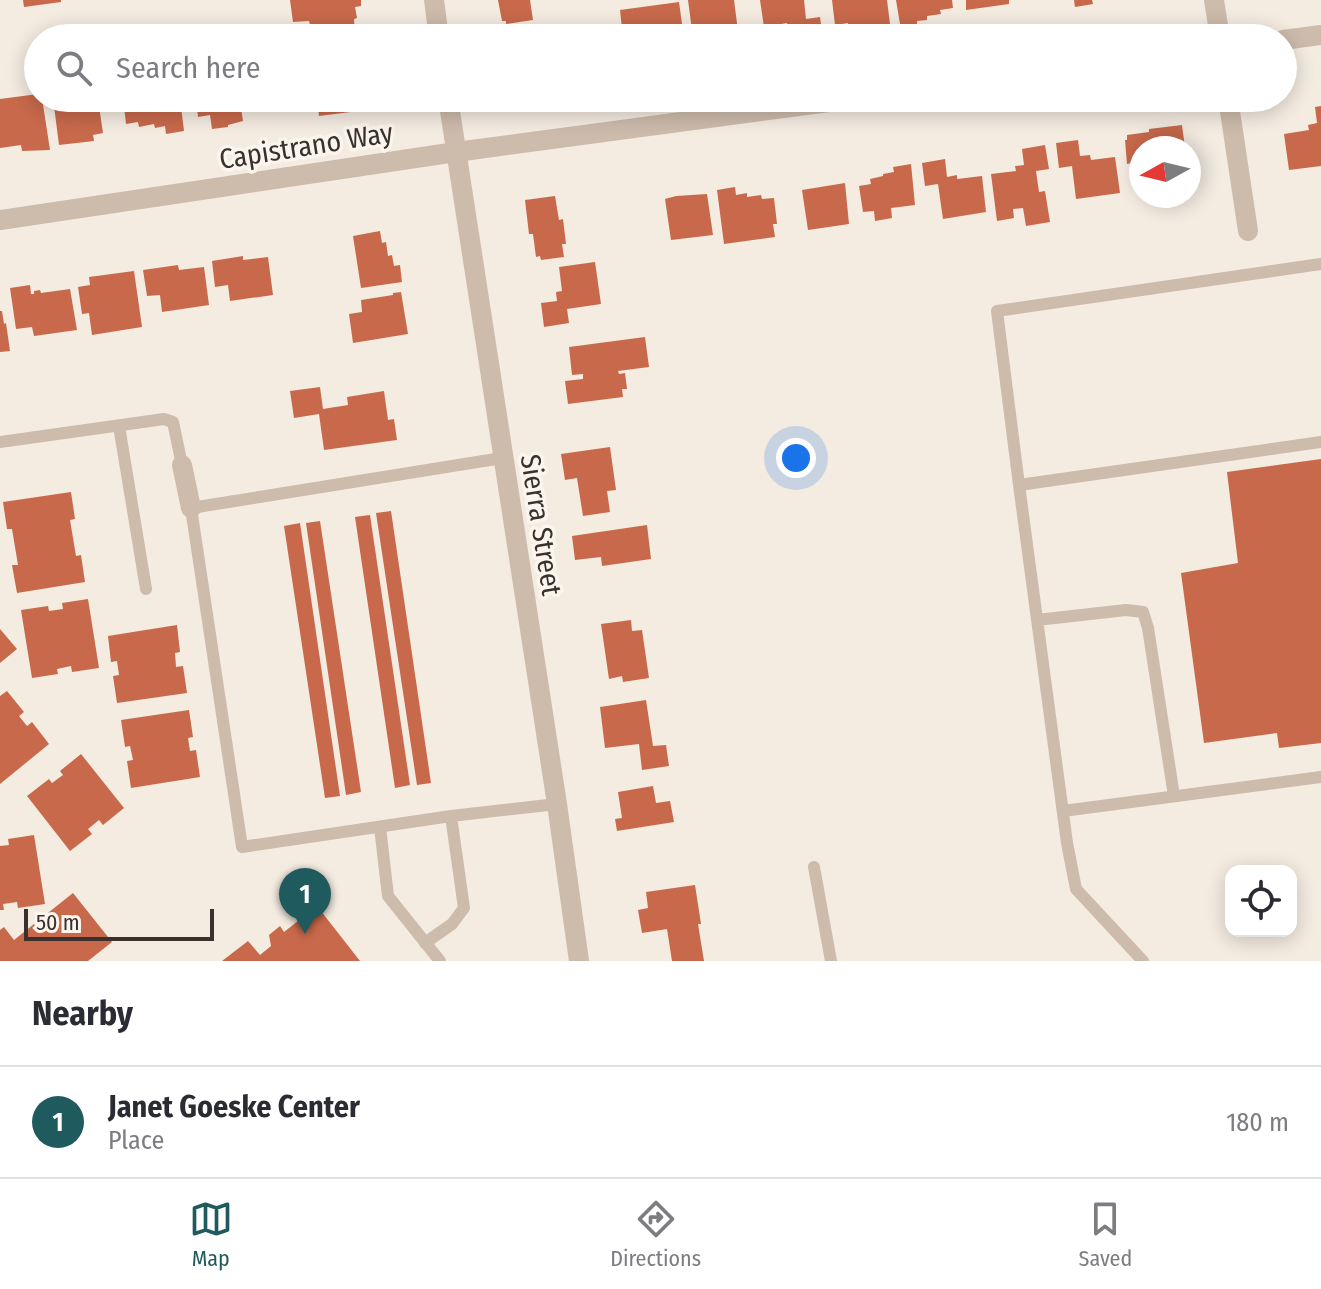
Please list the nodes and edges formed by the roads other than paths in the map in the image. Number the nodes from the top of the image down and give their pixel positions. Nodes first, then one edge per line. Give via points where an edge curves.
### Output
1 (434, 0) edge
2 (1214, 0) edge
3 (437, 24) edge
4 (1218, 24) edge
5 (1321, 35) edge
6 (1297, 38) edge
7 (450, 112) edge
8 (755, 112) edge
9 (1230, 112) edge
10 (456, 152) junction
11 (0, 220) edge
12 (1248, 231) dead end
13 (1321, 264) edge
14 (119, 426) junction
15 (0, 442) edge
16 (1321, 442) edge
17 (502, 458) junction
18 (182, 465) joint
19 (1019, 485) junction
20 (191, 508) junction
21 (146, 589) dead end
22 (1037, 620) junction
23 (1321, 777) edge
24 (1174, 796) junction
25 (557, 804) junction
26 (1063, 811) junction
27 (451, 816) junction
28 (380, 827) junction
29 (814, 867) dead end
30 (425, 943) junction
31 (440, 961) edge
32 (579, 961) edge
33 (831, 961) edge
34 (1143, 961) edge

1 - 3 street
2 - 4 street
5 - 6 street
7 - 10 street, Sierra Street
8 - 10 street, Capistrano Way
9 - 12 street
10 - 11 street, Capistrano Way
10 - 17 street, Sierra Street
13 - 19 lane via 997,311
14 - 15 lane
14 - 18 lane via 173,422
14 - 21 lane
16 - 19 lane
17 - 20 lane
17 - 25 street, Sierra Street
18 - 20 street
19 - 22 lane
20 - 28 lane via 242,847
22 - 24 lane via 1143,612
22 - 26 lane
23 - 24 lane
24 - 26 lane
25 - 27 lane
25 - 32 street, Sierra Street
26 - 34 lane via 1076,889
27 - 28 lane
27 - 30 lane via 464,908
28 - 30 lane via 388,896
29 - 33 lane
30 - 31 lane

